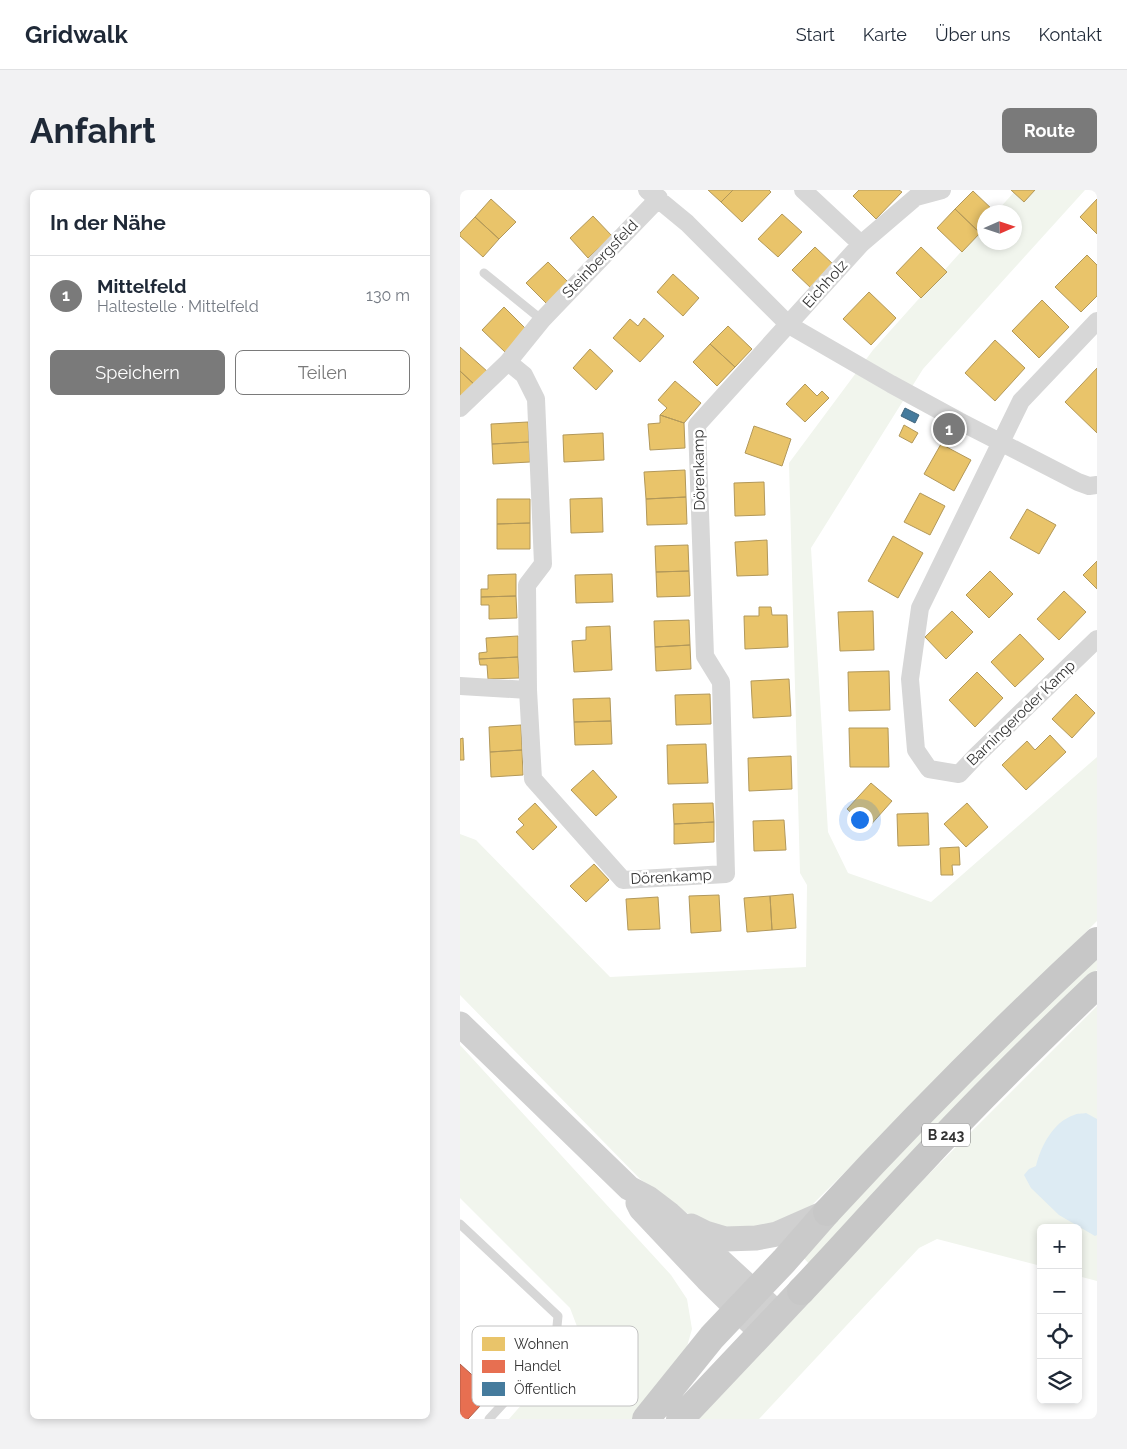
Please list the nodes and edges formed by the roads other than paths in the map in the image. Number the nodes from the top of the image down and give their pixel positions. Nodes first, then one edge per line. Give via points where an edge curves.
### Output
1 (803, 190) edge
2 (942, 190) edge
3 (653, 194) edge
4 (861, 244) junction
5 (484, 273) dead end
6 (542, 320) junction
7 (1097, 321) edge
8 (789, 325) junction
9 (508, 362) junction
10 (460, 408) edge
11 (1002, 443) junction
12 (1097, 485) edge
13 (1097, 639) edge
14 (460, 686) edge
15 (528, 690) junction
16 (1097, 941) edge
17 (1097, 986) edge
18 (460, 1024) edge
19 (629, 1188) junction
20 (827, 1212) junction
21 (669, 1214) junction
22 (460, 1224) edge
23 (801, 1291) joint
24 (746, 1300) junction
25 (770, 1323) junction
26 (557, 1326) edge
27 (501, 1406) edge
28 (489, 1419) edge
29 (646, 1419) edge
30 (680, 1419) edge

1 - 4 street
2 - 4 street, Eichholz via 916,197
3 - 6 street, Steinbergsfeld
3 - 8 street via 688,223
4 - 8 street, Eichholz
5 - 6 lane
6 - 9 street, Steinbergsfeld
7 - 11 street via 1021,401
8 - 11 street
8 - 15 street, Dörenkamp via 697,425 705,656 720,682 726,874 623,880 533,779
9 - 10 street, Steinbergsfeld
9 - 15 street, Dörenkamp via 524,375 536,399 543,564 527,585
11 - 12 street via 1078,482
11 - 13 street, Barningeroder Kamp via 920,608 910,679 916,750 929,769 959,774
14 - 15 street
16 - 20 highway, B 243 via 959,1073
17 - 23 highway, B 243 via 982,1098
18 - 19 main road
19 - 21 main road
19 - 24 main road via 641,1209 707,1279
20 - 21 main road via 777,1234 748,1239 725,1239 704,1233
20 - 24 main road, B 243
21 - 24 main road
22 - 26 lane via 558,1316
23 - 25 main road, B 243
24 - 25 main road
24 - 29 main road, B 243
25 - 30 main road, B 243
27 - 28 lane

